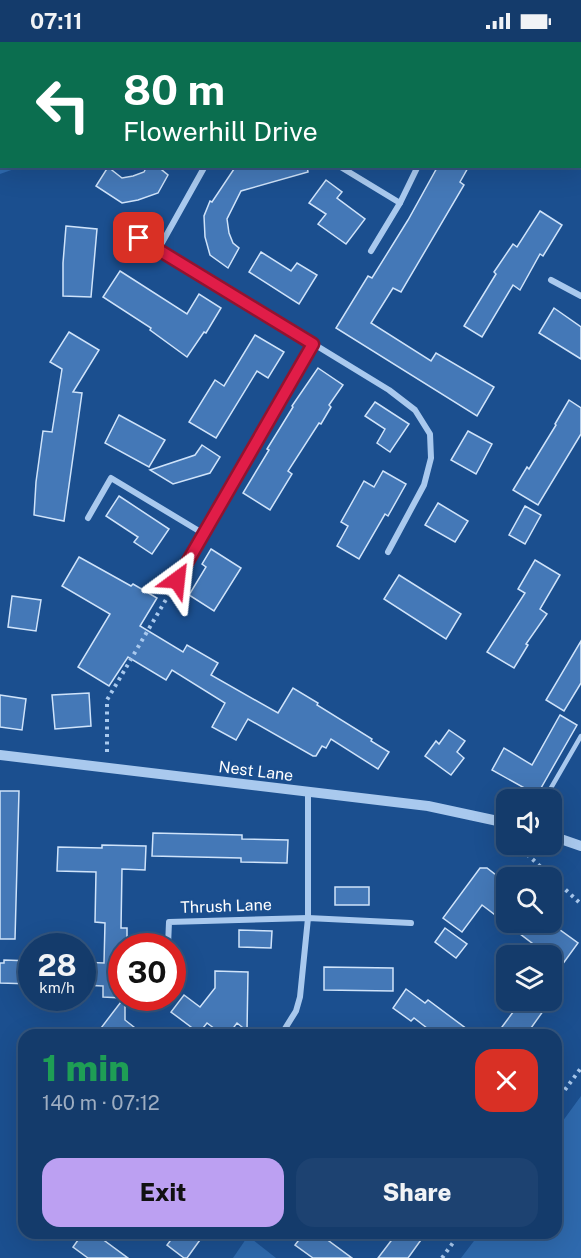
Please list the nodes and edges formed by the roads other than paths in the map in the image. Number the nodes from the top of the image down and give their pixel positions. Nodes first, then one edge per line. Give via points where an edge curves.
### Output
1 (204, 168) edge
2 (342, 168) edge
3 (417, 168) edge
4 (400, 203) junction
5 (119, 225) dead end
6 (158, 250) junction
7 (372, 251) dead end
8 (551, 280) dead end
9 (581, 296) edge
10 (313, 344) junction
11 (88, 518) dead end
12 (204, 534) junction
13 (387, 552) dead end
14 (177, 580) road end
15 (581, 736) edge
16 (0, 755) edge
17 (550, 789) edge
18 (308, 792) junction
19 (496, 821) edge
20 (562, 839) edge
21 (581, 846) edge
22 (308, 918) junction
23 (411, 923) dead end
24 (169, 933) edge
25 (285, 1029) edge

1 - 6 street
2 - 4 street
3 - 4 street
4 - 7 street
5 - 6 street
6 - 10 street
8 - 9 street
10 - 12 street
10 - 13 street via 415,410 430,434 431,458 424,485
11 - 12 street via 111,478
12 - 14 street
15 - 17 lane
16 - 18 street, Nest Lane
18 - 19 street, Nest Lane via 428,806
18 - 22 street
20 - 21 street
22 - 23 street, Thrush Lane
22 - 24 street, Thrush Lane via 169,922
22 - 25 street via 300,997

